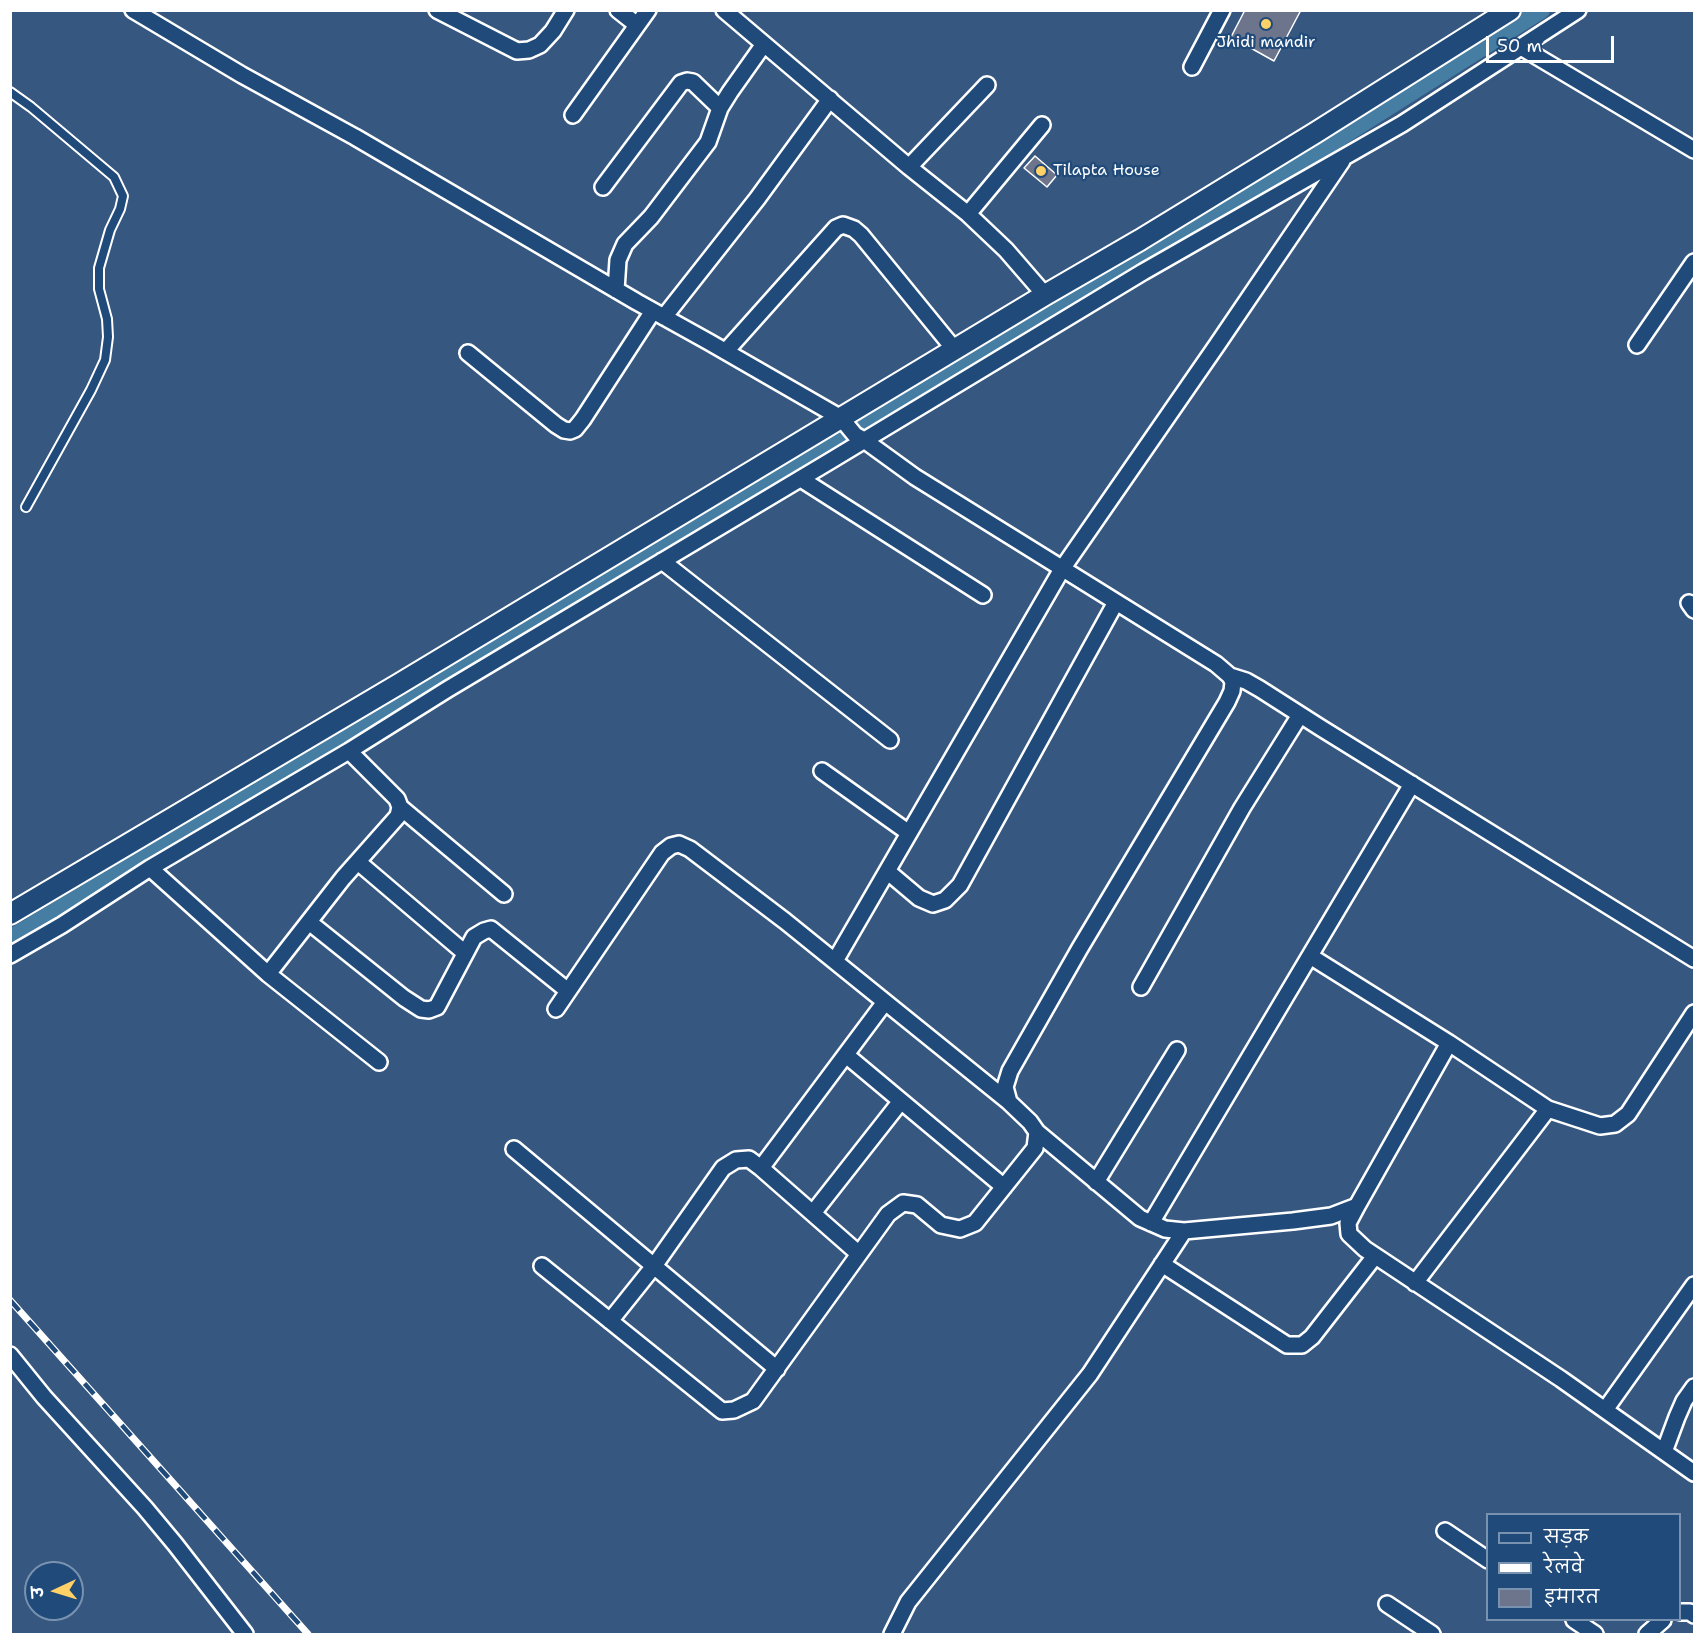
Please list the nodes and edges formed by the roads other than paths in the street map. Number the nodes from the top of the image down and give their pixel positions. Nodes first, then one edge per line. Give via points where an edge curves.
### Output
1 (133, 10) edge
2 (437, 10) edge
3 (566, 10) edge
4 (618, 10) edge
5 (648, 10) edge
6 (724, 10) edge
7 (1222, 10) edge
8 (1510, 10) edge
9 (1578, 10) edge
10 (637, 25) junction
11 (764, 44) junction
12 (1521, 47) junction
13 (1192, 67) dead end
14 (987, 85) dead end
15 (10, 92) edge
16 (830, 99) junction
17 (720, 108) junction
18 (573, 115) dead end
19 (1042, 125) dead end
20 (1695, 150) edge
21 (1345, 157) junction
22 (909, 167) junction
23 (603, 187) dead end
24 (968, 214) junction
25 (1695, 262) edge
26 (616, 290) junction
27 (1045, 295) junction
28 (658, 314) junction
29 (1637, 345) dead end
30 (955, 350) junction
31 (726, 351) junction
32 (468, 353) dead end
33 (851, 429) junction
34 (801, 479) junction
35 (27, 507) dead end
36 (662, 561) junction
37 (1062, 569) junction
38 (983, 595) dead end
39 (1116, 602) junction
40 (1230, 676) junction
41 (1300, 715) junction
42 (891, 740) dead end
43 (349, 751) junction
44 (822, 771) dead end
45 (1412, 784) junction
46 (400, 807) junction
47 (909, 833) junction
48 (358, 862) junction
49 (150, 868) junction
50 (887, 871) junction
51 (504, 894) dead end
52 (10, 914) edge
53 (309, 922) junction
54 (465, 953) junction
55 (10, 955) edge
56 (1310, 956) junction
57 (1695, 959) edge
58 (835, 961) junction
59 (268, 974) junction
60 (1141, 987) dead end
61 (568, 991) junction
62 (885, 1002) junction
63 (556, 1009) dead end
64 (1695, 1013) edge
65 (1449, 1042) junction
66 (1177, 1050) dead end
67 (846, 1055) junction
68 (379, 1062) dead end
69 (901, 1101) junction
70 (1009, 1102) junction
71 (1548, 1109) junction
72 (1037, 1132) junction
73 (514, 1149) dead end
74 (761, 1167) junction
75 (1096, 1182) junction
76 (1004, 1187) junction
77 (1357, 1206) junction
78 (813, 1213) junction
79 (1151, 1223) junction
80 (1184, 1231) junction
81 (859, 1254) junction
82 (1375, 1256) junction
83 (1162, 1264) junction
84 (542, 1266) dead end
85 (654, 1266) junction
86 (1415, 1282) junction
87 (1695, 1285) edge
88 (610, 1321) junction
89 (10, 1354) edge
90 (777, 1369) junction
91 (1695, 1387) edge
92 (1605, 1410) junction
93 (1664, 1452) junction
94 (1695, 1473) edge
95 (1445, 1531) dead end
96 (1486, 1559) edge
97 (1387, 1604) dead end
98 (1575, 1621) edge
99 (1662, 1621) edge
100 (245, 1635) edge
101 (892, 1635) edge
102 (1432, 1635) edge
103 (1595, 1635) edge
104 (1647, 1635) edge

1 - 26 street
2 - 3 street via 517,51 540,45
4 - 10 street
5 - 10 street
6 - 11 street
7 - 13 street
8 - 27 street
9 - 12 street
10 - 18 street
11 - 16 street
11 - 17 street
12 - 20 street
12 - 21 street
14 - 22 street
15 - 35 lane via 114,177 123,196 99,268 99,288 107,319 105,360
16 - 22 street
16 - 28 street via 757,199
17 - 23 street via 693,81 681,83
17 - 26 street via 708,142 651,217 625,244 618,260
19 - 24 street
21 - 33 street via 1143,272
21 - 37 street
22 - 24 street
24 - 27 street
25 - 29 street
26 - 28 street
27 - 30 street
28 - 31 street
28 - 32 street via 583,419 570,431 556,425
30 - 31 street via 861,235 843,225 836,228
30 - 33 street
31 - 33 street
33 - 34 street
33 - 37 street via 915,477
33 - 52 street via 399,684
34 - 36 street
34 - 38 street
36 - 42 street
36 - 43 street
37 - 39 street
37 - 47 street
39 - 40 street
39 - 50 street via 960,885 945,900 933,904 919,898
40 - 41 street via 1246,681
40 - 70 street via 1232,691 1227,702 1010,1071 1005,1087
41 - 45 street
41 - 60 street via 1242,808
43 - 46 street via 397,799
43 - 49 street
44 - 47 street
45 - 56 street
45 - 57 street
46 - 48 street via 398,816
46 - 51 street
47 - 50 street
48 - 53 street
48 - 54 street
49 - 55 street
49 - 59 street
50 - 58 street
53 - 54 street via 421,1009 436,1006
53 - 59 street
54 - 61 street via 474,937 491,929
56 - 65 street
56 - 79 street
58 - 61 street via 690,849 678,844 662,854
58 - 62 street
59 - 68 street
61 - 63 street
62 - 67 street
62 - 70 street
64 - 71 street via 1628,1114 1615,1124 1600,1126
65 - 71 street
65 - 77 street
66 - 75 street
67 - 69 street
67 - 74 street
69 - 76 street
69 - 78 street
70 - 72 street
71 - 86 street
72 - 75 street
72 - 76 street via 1035,1148
73 - 85 street
74 - 78 street
74 - 85 street via 749,1159 736,1160 723,1168
75 - 79 street
76 - 81 street via 975,1222 960,1229 941,1225 917,1205 903,1203 888,1214
77 - 80 street via 1331,1216
77 - 82 street via 1348,1223 1349,1234
78 - 81 street
79 - 80 street
80 - 83 street
81 - 90 street
82 - 83 street via 1302,1345 1287,1345
82 - 86 street
83 - 101 street via 1090,1374 909,1602
84 - 88 street
85 - 88 street
85 - 90 street
86 - 92 street
87 - 92 street
88 - 90 street via 722,1411 753,1401
89 - 100 street via 168,1535
91 - 93 street via 1684,1401
92 - 93 street
93 - 94 street
95 - 96 street
97 - 102 street
98 - 103 street
99 - 104 street

